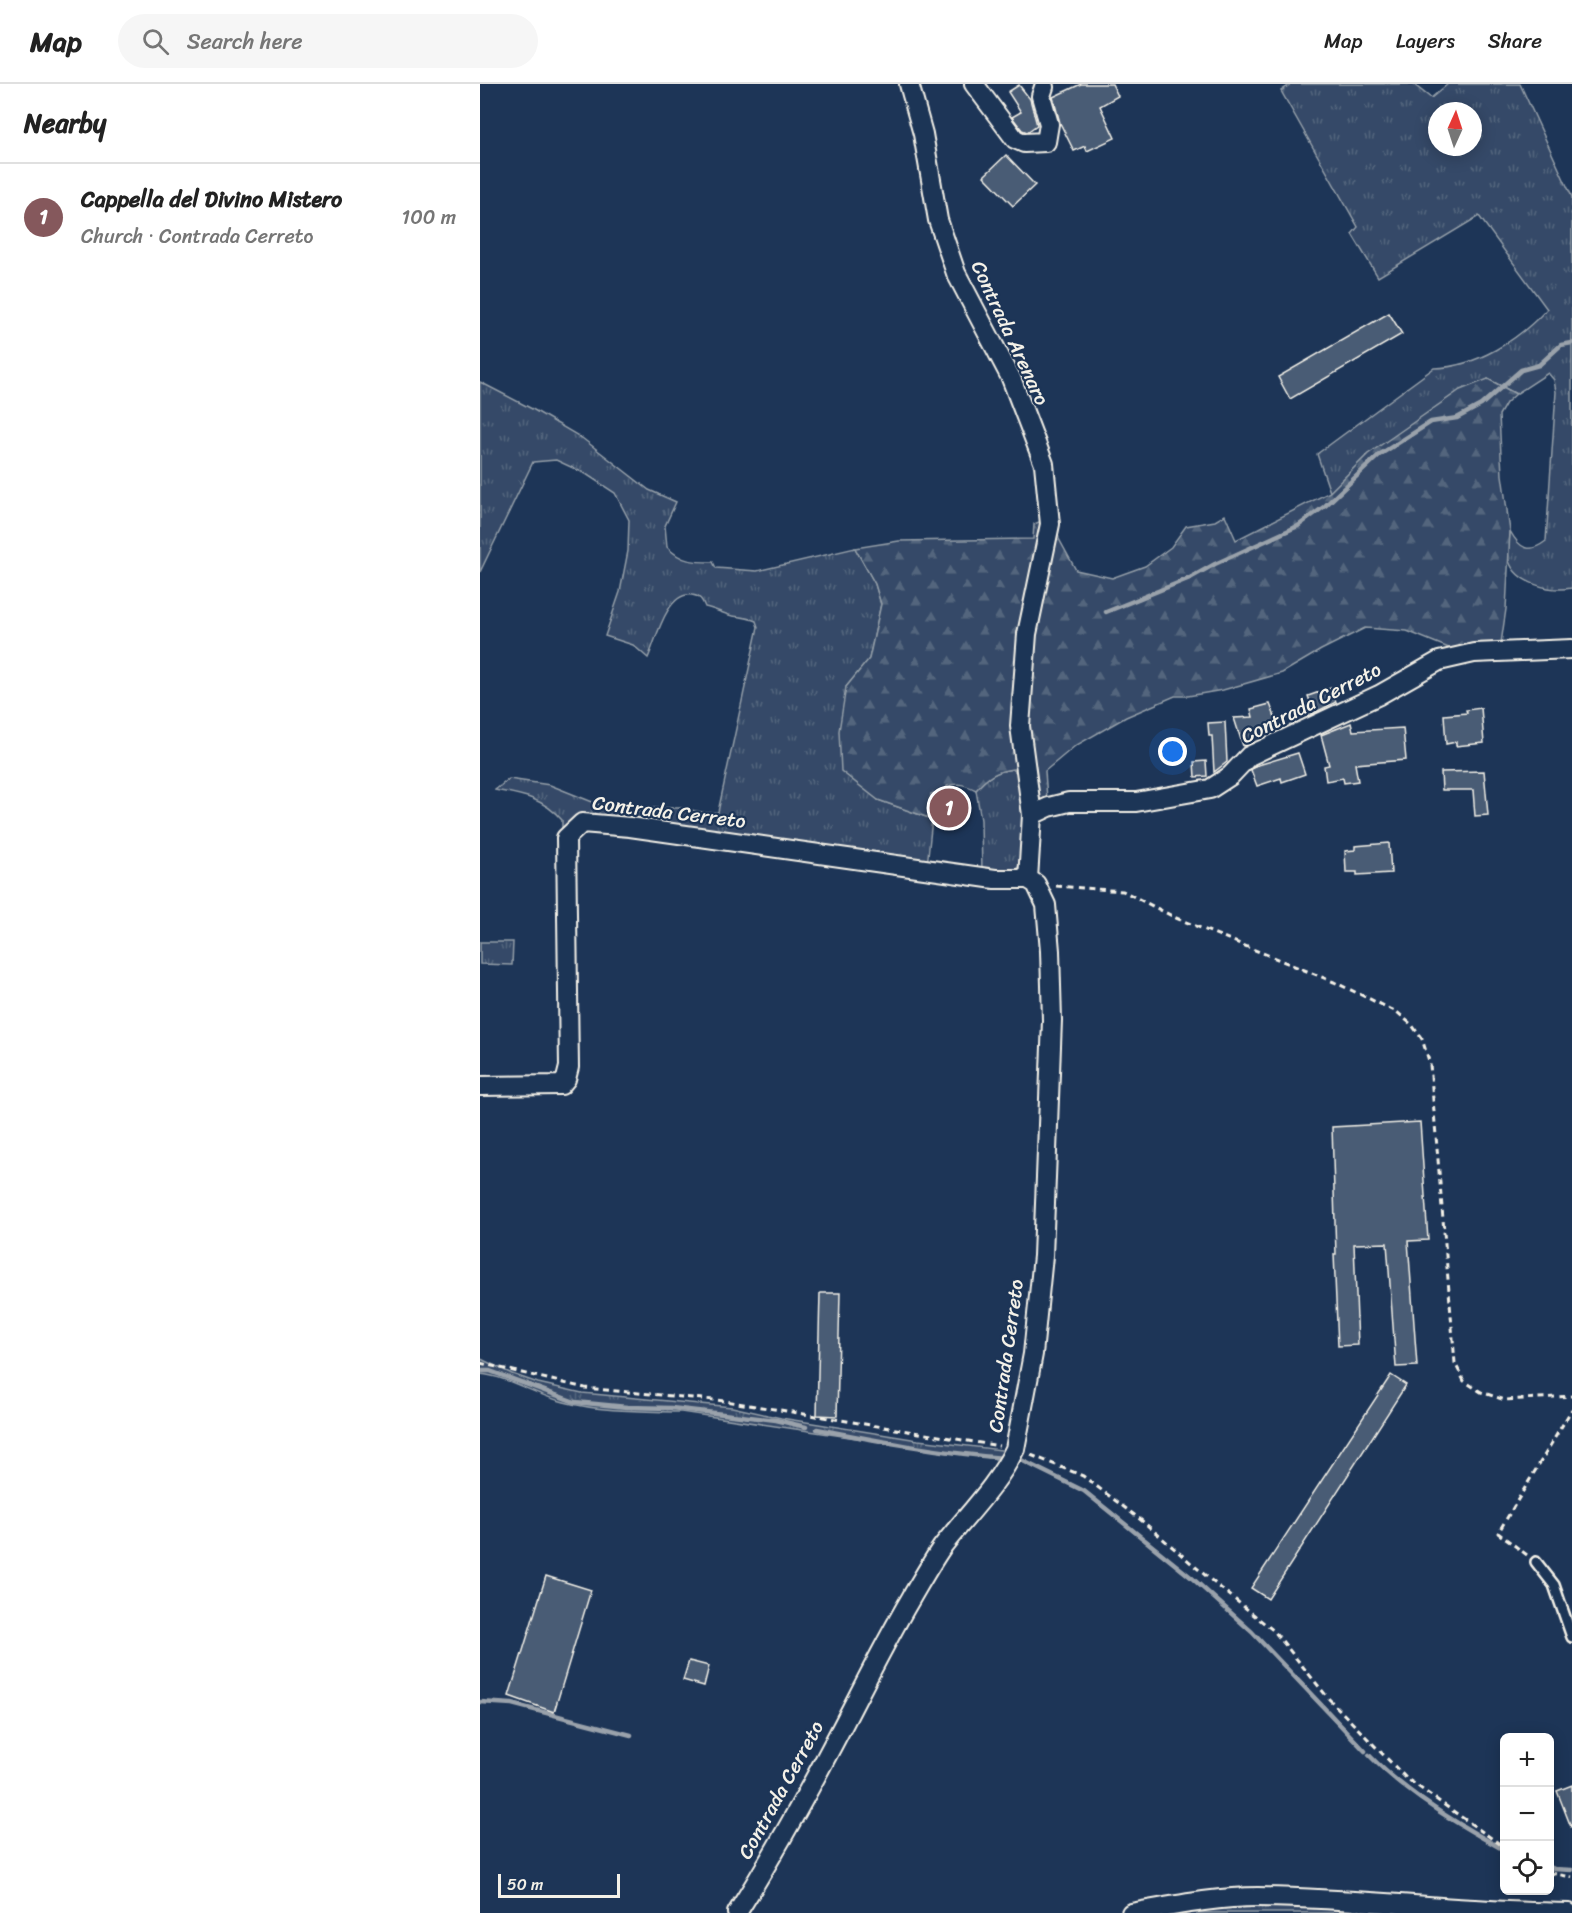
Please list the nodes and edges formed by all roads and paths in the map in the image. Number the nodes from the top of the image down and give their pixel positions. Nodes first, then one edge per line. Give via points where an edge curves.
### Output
1 (909, 84) edge
2 (974, 84) edge
3 (1044, 87) dead end
4 (1572, 650) edge
5 (1032, 815) junction
6 (1032, 881) junction
7 (480, 1086) edge
8 (480, 1363) edge
9 (1572, 1396) edge
10 (1572, 1409) edge
11 (1015, 1449) junction
12 (1536, 1562) joint
13 (1572, 1637) edge
14 (1500, 1844) edge
15 (1554, 1874) edge
16 (1572, 1877) edge
17 (737, 1913) edge
18 (1131, 1913) edge
19 (1569, 1913) edge

1 - 5 street, Contrada Arenaro via 923,134 938,220 956,273 1011,378 1044,464 1050,524 1027,634 1020,726
2 - 3 street via 1016,139 1024,143 1046,142 1049,124 1041,96
4 - 5 street, Contrada Cerreto via 1474,653 1439,662 1249,756 1210,789 1136,802 1069,802
5 - 6 street, Contrada Cerreto
6 - 7 street, Contrada Cerreto via 582,823 566,838 566,1079 561,1085
6 - 9 path via 1123,891 1176,918 1334,982 1397,1012 1412,1025 1422,1039 1430,1064 1455,1363 1464,1381 1505,1400
6 - 11 street, Contrada Cerreto via 1046,905 1052,1020 1043,1256 1033,1354
8 - 11 path via 585,1388 725,1401
10 - 12 path via 1498,1533
11 - 14 path via 1083,1476 1141,1520 1274,1631 1329,1699 1406,1778
11 - 17 street, Contrada Cerreto via 912,1595 789,1827
12 - 13 lane via 1554,1585
15 - 16 path
18 - 19 street via 1256,1897

